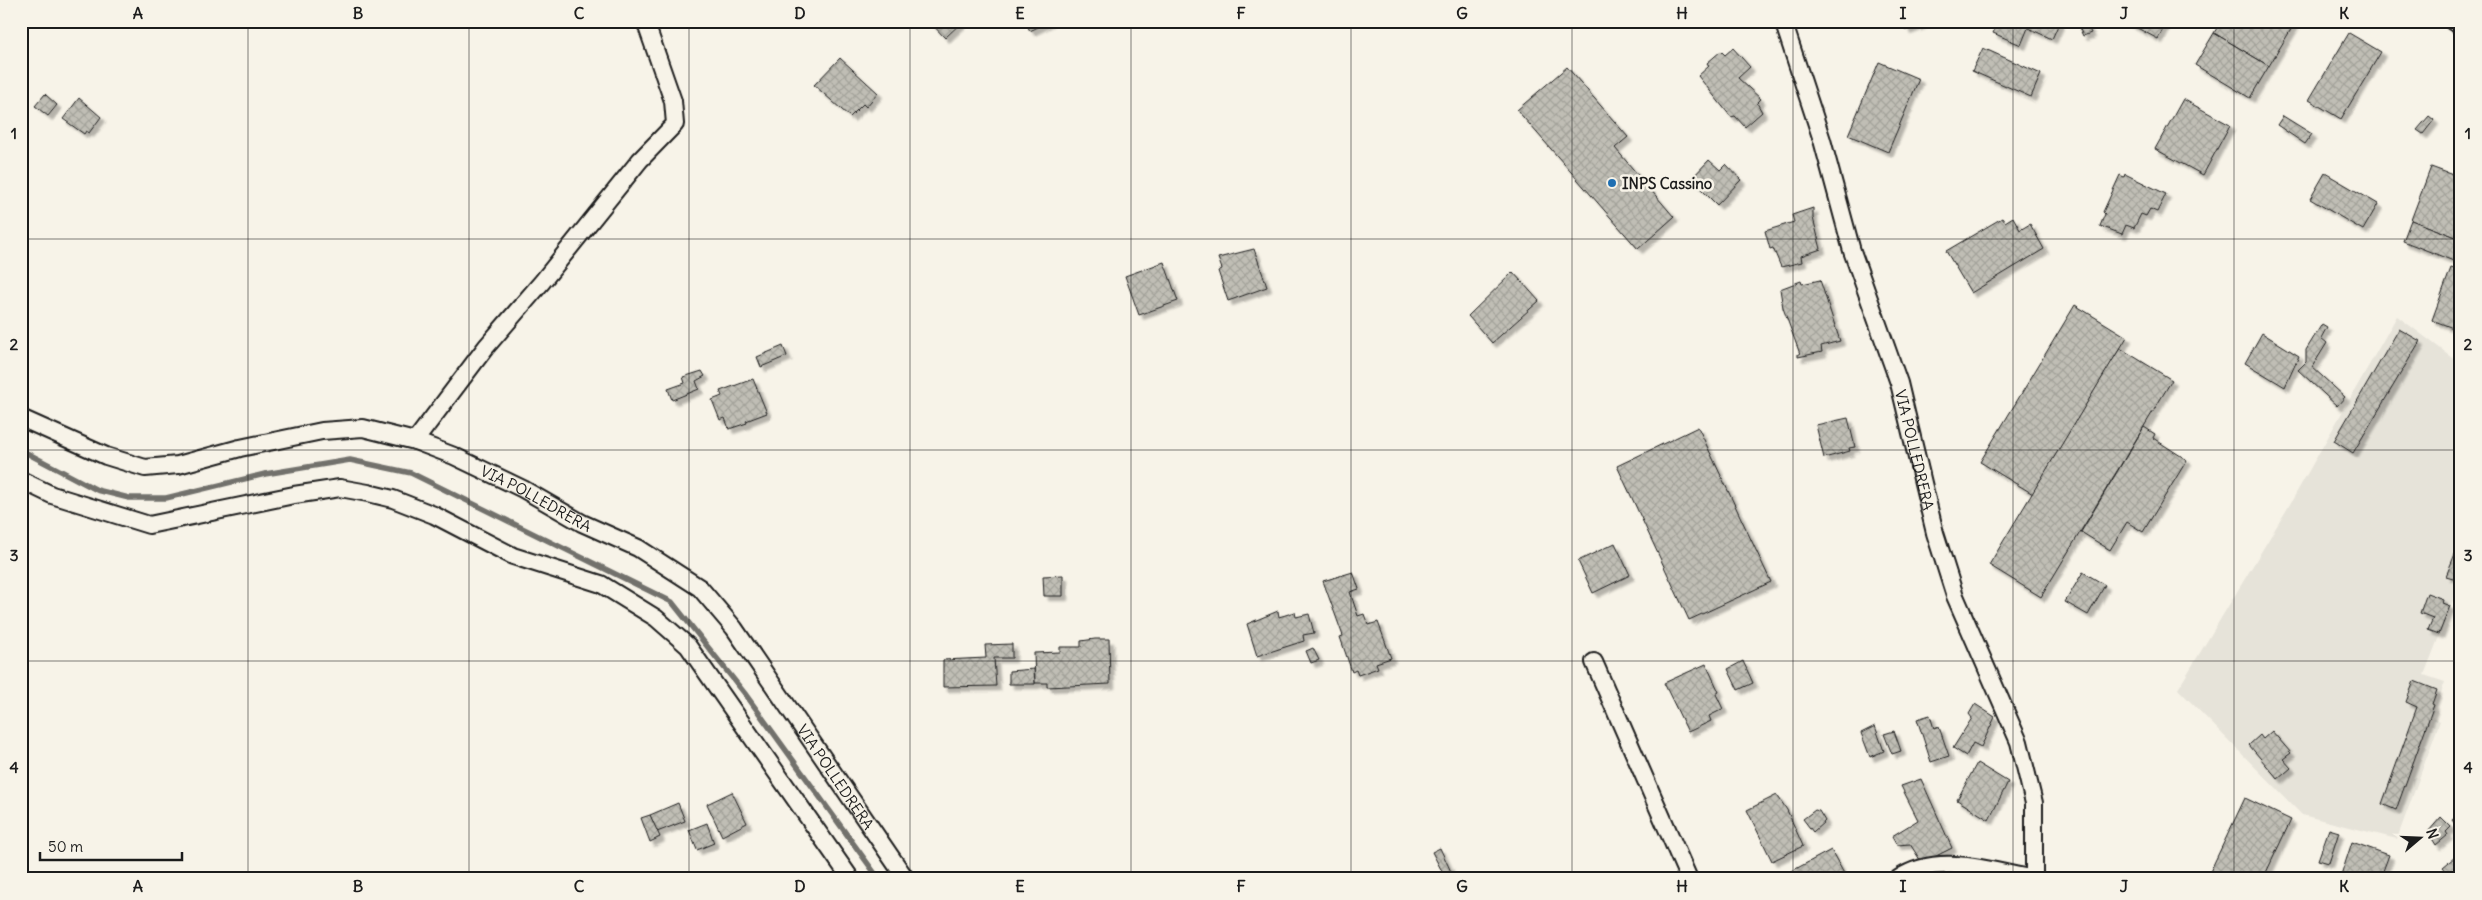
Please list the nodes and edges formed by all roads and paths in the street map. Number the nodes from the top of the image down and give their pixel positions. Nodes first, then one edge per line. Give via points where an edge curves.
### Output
1 (644, 21) edge
2 (1783, 21) edge
3 (2452, 21) edge
4 (2461, 26) edge
5 (21, 418) edge
6 (415, 441) junction
7 (21, 480) edge
8 (1594, 662) dead end
9 (1994, 876) edge
10 (851, 879) edge
11 (906, 879) edge
12 (1689, 879) edge
13 (1898, 879) edge
14 (2035, 879) edge

1 - 6 street via 673,101 675,124 640,160 486,347
2 - 14 street, VIA POLLEDRERA via 1822,140 1852,250 1899,383 1935,533 1955,596 2019,742 2034,803
3 - 4 street
5 - 6 street, VIA POLLEDRERA via 106,456 145,468 178,465 322,431 363,428
6 - 11 street, VIA POLLEDRERA via 515,485 582,523 638,548 700,588 734,628
7 - 10 street via 52,495 149,525 312,492 340,488 368,493 434,515 512,556 601,584 656,618 688,646
8 - 12 street
9 - 13 street, VIA POLLEDRERA via 1960,864 1935,864
9 - 14 street, VIA POLLEDRERA

